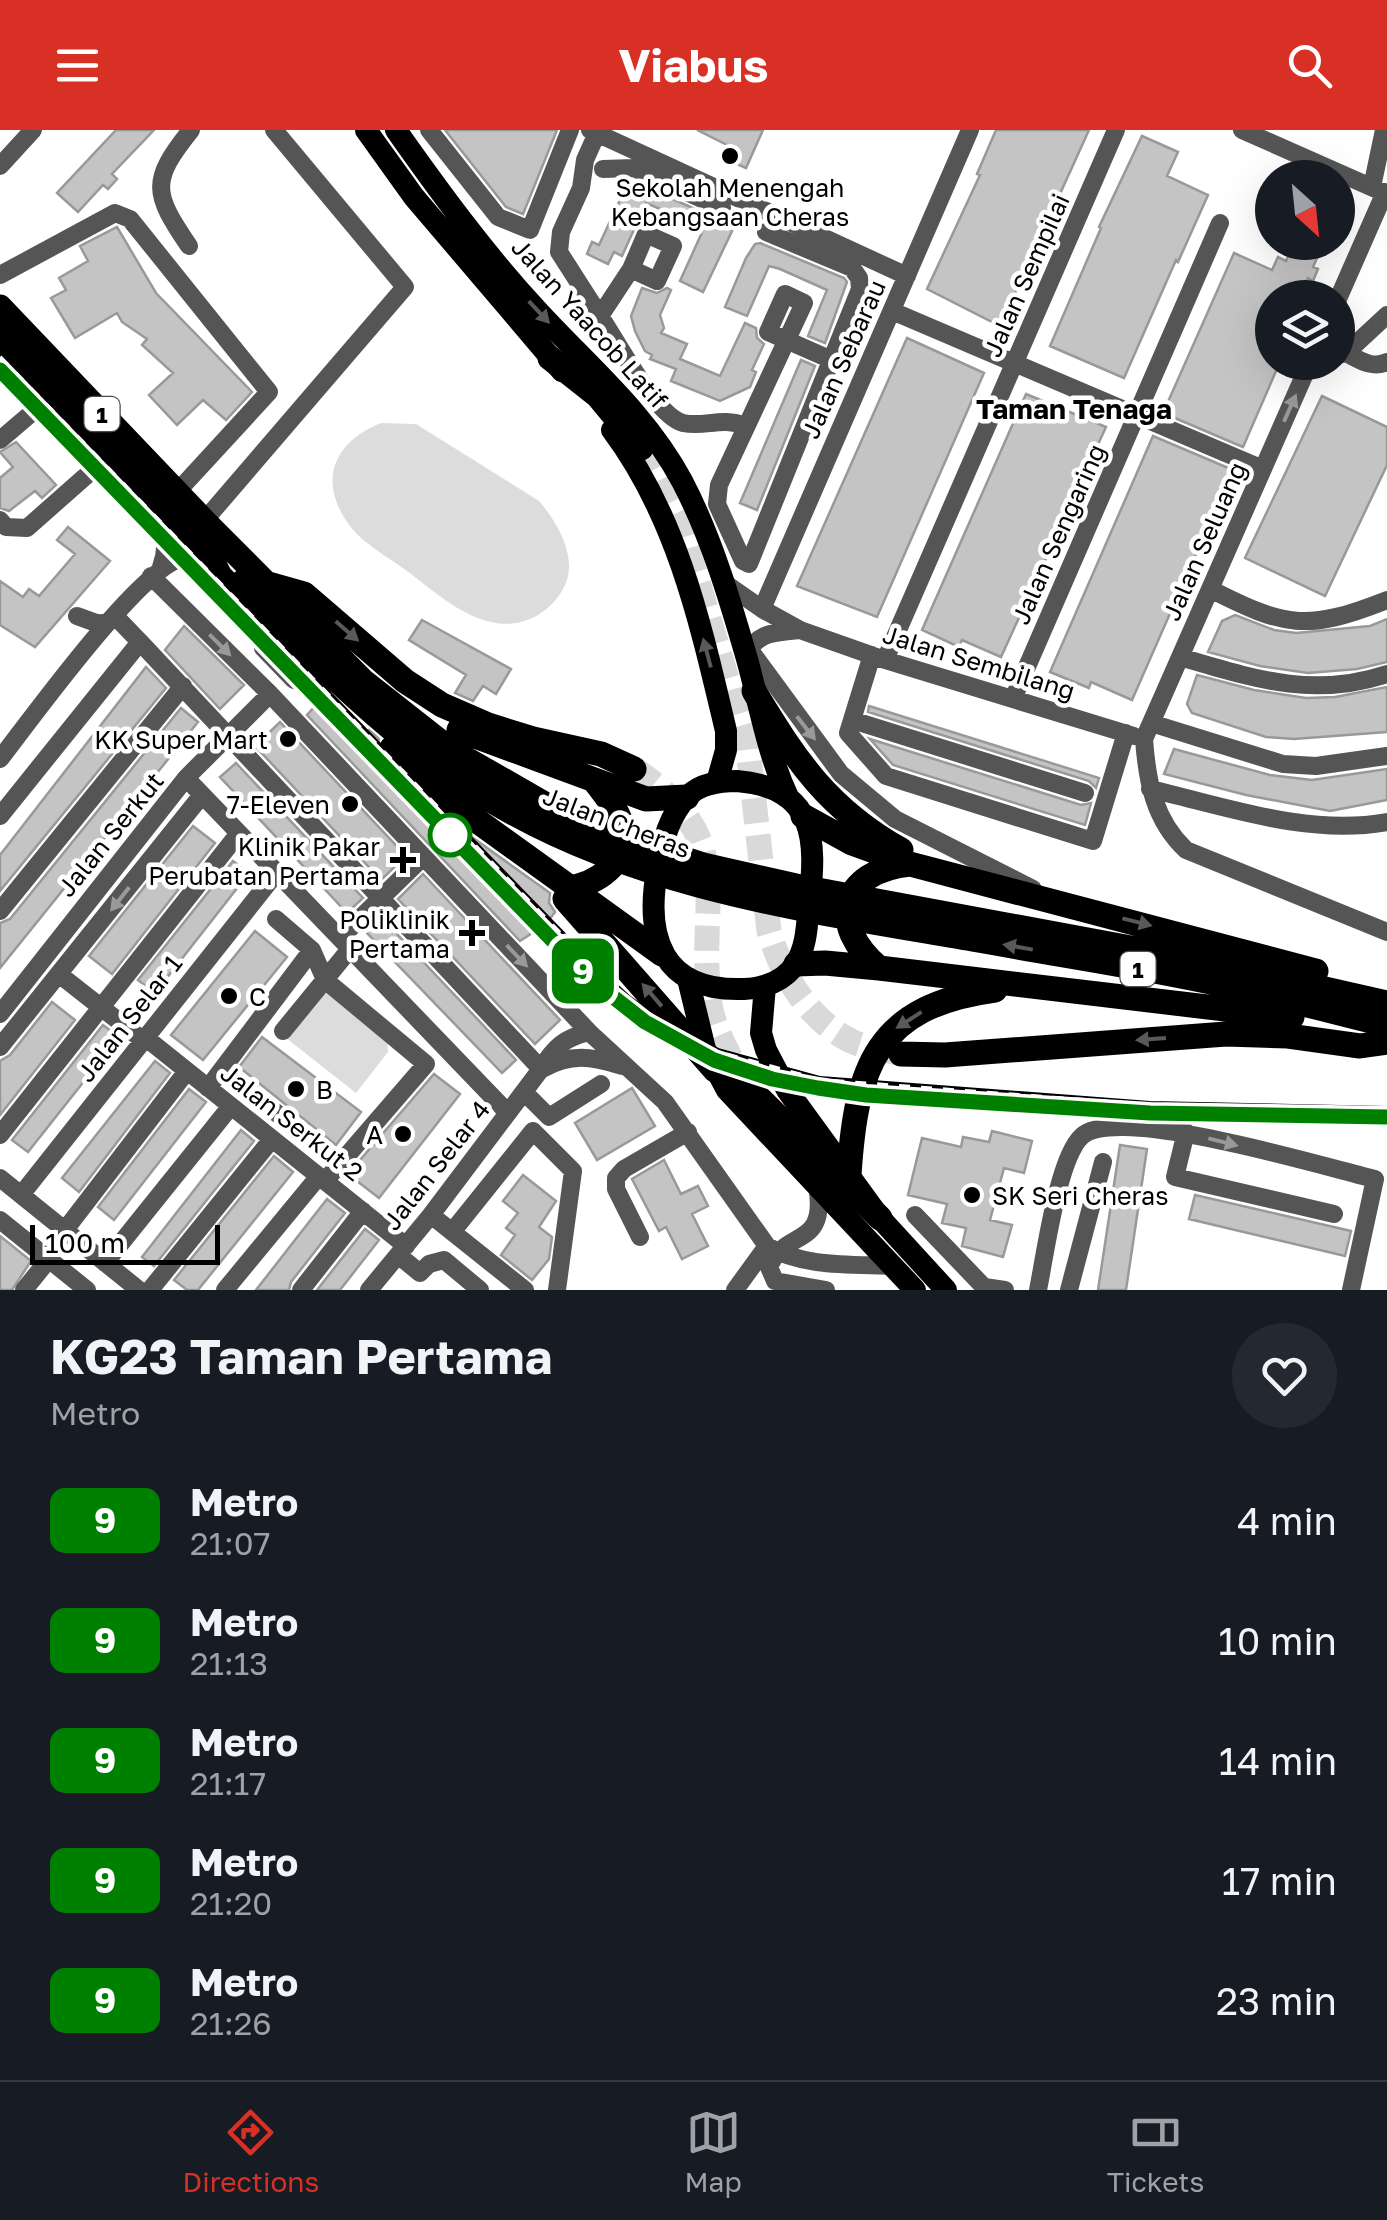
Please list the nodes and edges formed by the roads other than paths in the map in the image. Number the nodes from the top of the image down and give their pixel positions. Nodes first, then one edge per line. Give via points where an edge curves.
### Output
1 (192, 130) edge
2 (274, 130) edge
3 (366, 130) edge
4 (396, 130) edge
5 (429, 130) edge
6 (570, 130) edge
7 (970, 130) edge
8 (1116, 130) edge
9 (1384, 130) edge
10 (30, 131) edge
11 (1253, 132) edge
12 (601, 135) edge
13 (0, 166) edge
14 (603, 169) junction
15 (581, 188) junction
16 (1381, 191) edge
17 (722, 208) dead end
18 (1220, 223) dead end
19 (766, 232) dead end
20 (189, 246) dead end
21 (631, 270) dead end
22 (0, 275) edge
23 (907, 276) junction
24 (1346, 280) edge
25 (0, 307) edge
26 (892, 311) junction
27 (1387, 314) edge
28 (600, 316) junction
29 (0, 336) edge
30 (1355, 342) edge
31 (550, 358) junction
32 (1355, 359) edge
33 (834, 360) junction
34 (1387, 362) edge
35 (1014, 363) junction
36 (1303, 380) edge
37 (55, 393) junction
38 (1136, 415) junction
39 (746, 426) junction
40 (0, 440) edge
41 (640, 448) tunnel mouth
42 (113, 452) junction
43 (1262, 469) junction
44 (140, 480) junction
45 (177, 492) junction
46 (0, 520) edge
47 (204, 533) junction
48 (156, 572) junction
49 (220, 576) junction
50 (722, 581) junction
51 (265, 583) junction
52 (1210, 589) junction
53 (1387, 600) edge
54 (762, 609) junction
55 (113, 618) junction
56 (800, 630) junction
57 (140, 642) junction
58 (86, 650) junction
59 (879, 658) junction
60 (1180, 658) junction
61 (748, 661) junction
62 (1387, 674) edge
63 (183, 686) junction
64 (716, 689) junction
65 (270, 694) junction
66 (1013, 699) junction
67 (391, 705) junction
68 (852, 720) junction
69 (1140, 732) junction
70 (229, 735) junction
71 (1387, 756) edge
72 (0, 760) edge
73 (634, 768) tunnel mouth
74 (186, 778) junction
75 (594, 780) junction
76 (716, 782) junction
77 (1150, 789) junction
78 (1085, 793) dead end
79 (202, 795) junction
80 (686, 797) junction
81 (796, 806) junction
82 (540, 814) junction
83 (0, 816) edge
84 (1387, 822) edge
85 (238, 832) junction
86 (514, 844) junction
87 (424, 857) junction
88 (910, 864) junction
89 (277, 872) junction
90 (940, 872) junction
91 (568, 888) junction
92 (381, 898) junction
93 (1056, 901) junction
94 (0, 910) edge
95 (889, 914) junction
96 (276, 919) dead end
97 (1387, 932) edge
98 (345, 943) junction
99 (312, 950) junction
100 (662, 954) junction
101 (796, 964) junction
102 (879, 968) junction
103 (60, 975) junction
104 (688, 979) junction
105 (325, 980) junction
106 (1035, 985) junction
107 (765, 986) junction
108 (1378, 1000) edge
109 (101, 1007) junction
110 (0, 1014) edge
111 (1387, 1028) edge
112 (282, 1031) dead end
113 (590, 1032) junction
114 (145, 1040) junction
115 (1387, 1042) edge
116 (0, 1047) edge
117 (902, 1054) tunnel mouth
118 (628, 1068) junction
119 (542, 1069) junction
120 (222, 1070) junction
121 (714, 1070) junction
122 (187, 1071) junction
123 (743, 1082) tunnel mouth
124 (602, 1084) dead end
125 (208, 1088) junction
126 (524, 1092) junction
127 (231, 1106) junction
128 (508, 1113) junction
129 (688, 1132) junction
130 (1186, 1132) junction
131 (0, 1135) edge
132 (272, 1139) junction
133 (1103, 1162) dead end
134 (340, 1164) junction
135 (849, 1175) junction
136 (0, 1178) edge
137 (322, 1179) junction
138 (1381, 1180) edge
139 (817, 1184) junction
140 (22, 1196) junction
141 (363, 1211) junction
142 (1334, 1214) dead end
143 (915, 1215) dead end
144 (431, 1216) junction
145 (880, 1218) junction
146 (0, 1220) edge
147 (65, 1230) junction
148 (452, 1232) junction
149 (640, 1237) dead end
150 (771, 1248) junction
151 (402, 1250) junction
152 (49, 1259) junction
153 (105, 1263) junction
154 (896, 1266) junction
155 (24, 1290) edge
156 (88, 1290) edge
157 (139, 1290) edge
158 (150, 1290) edge
159 (225, 1290) edge
160 (301, 1290) edge
161 (369, 1290) edge
162 (480, 1290) edge
163 (525, 1290) edge
164 (557, 1290) edge
165 (735, 1290) edge
166 (826, 1290) edge
167 (915, 1290) edge
168 (946, 1290) edge
169 (1005, 1290) edge
170 (1038, 1290) edge
171 (1069, 1290) edge
172 (1350, 1290) edge

1 - 20 street via 167,160 160,195
2 - 47 street via 405,286
3 - 31 main road, Jalan Yaacob Latif
4 -> 50 main road, Jalan Yaacob Latif via 534,307 658,440 683,482
5 - 6 street via 498,218 530,230
7 - 23 street, Jalan Sebarau
8 - 35 street, Jalan Sempilai
9 - 16 street
10 - 13 street
11 - 16 street
12 - 14 street
12 - 15 street via 585,160
12 - 23 street
14 - 15 street
14 - 17 street via 634,168
15 - 28 street via 561,232 560,252
16 - 24 street
18 - 38 street, Jalan Sengaring
19 - 33 street via 852,268 859,278
21 - 28 street
22 - 45 street via 115,213 130,219 270,392
23 - 26 street, Jalan Sebarau
25 - 45 highway, Jalan Cheras / 1
26 - 35 street
26 - 54 street, Jalan Sebarau
27 - 30 street
28 - 39 street via 660,408 682,423 728,419
29 - 37 highway, Jalan Cheras / 1
31 - 41 highway via 598,396
64 -> 31 main road, Jalan Yaacob Latif via 689,586 650,487
32 - 34 street
33 - 39 street via 786,340
33 - 39 street via 749,564 717,504
35 - 38 street
35 - 59 street, Jalan Sempilai
43 -> 36 street, Jalan Seluang
37 - 40 street
37 - 42 highway, Jalan Cheras / 1
38 - 43 street
38 - 66 street, Jalan Sengaring
42 - 44 highway, Jalan Cheras / 1
42 - 46 street via 27,528 6,527
43 - 52 street, Jalan Seluang
44 - 47 highway, Jalan Cheras / 1
44 - 48 street via 167,546
45 - 47 highway, Jalan Cheras / 1
47 - 49 highway
47 - 51 highway, Jalan Cheras / 1
47 - 82 highway, Jalan Cheras / 1 via 334,677 394,732 472,789
48 - 49 street via 184,558
48 - 55 street
48 -> 65 street
49 - 86 highway via 419,774
50 - 54 street, Jalan Sembilang
50 - 61 main road, Jalan Yaacob Latif
51 - 67 highway, Jalan Cheras / 1
51 -> 73 highway via 304,594 442,705
52 - 53 street via 1286,621 1327,619
52 - 60 street, Jalan Seluang
54 - 56 street, Jalan Sembilang
55 - 57 street
55 - 58 street
55 - 58 street via 99,624 74,619
56 - 59 street, Jalan Sembilang
56 - 61 street via 762,636
57 - 63 street
57 - 83 street
58 - 72 street
59 - 66 street, Jalan Sembilang
59 - 68 street, Jalan Sempilai
60 - 62 street via 1289,685 1347,684
60 - 69 street, Jalan Seluang
61 - 64 main road via 742,684
61 - 81 main road, Jalan Yaacob Latif via 770,756
61 - 90 highway via 792,754 827,797 879,838
61 -> 93 street via 841,774 894,819
63 - 70 street
63 - 94 street
64 - 76 main road, Jalan Yaacob Latif via 726,742
65 - 70 street, Jalan Serkut
65 - 87 street
66 - 69 street, Jalan Sembilang
67 - 75 highway via 420,709 491,744
67 - 82 highway, Jalan Cheras / 1
68 - 69 street, Jalan Seluang via 848,733 886,776 1092,841
68 - 78 street
69 - 71 street, Jalan Sembilang via 1283,764
69 - 77 street
70 - 74 street, Jalan Serkut
70 - 92 street
74 - 79 street
74 - 110 street, Jalan Serkut
75 - 80 highway via 646,799
75 - 91 highway via 617,815 622,842 604,876
76 - 80 main road
76 - 81 main road via 752,782
77 - 84 street via 1307,826
77 - 97 street via 1167,828 1186,850
79 - 85 street
79 -> 103 street, Jalan Serkut
80 - 100 main road via 664,839 654,887 653,926
81 - 88 highway via 852,843
81 - 101 main road via 815,856
82 - 95 highway, Jalan Cheras / 1 via 614,859 696,885
85 - 89 street
85 - 109 street
86 - 91 highway
121 -> 86 highway
87 - 92 street
87 -> 113 street
88 - 90 highway
88 - 102 highway via 870,875 850,901 854,943
89 - 98 street
89 - 114 street, Jalan Selar 1
90 - 93 highway
91 - 100 highway
92 - 98 street
92 - 119 street
93 -> 108 highway via 1321,972
95 - 108 highway, Jalan Cheras / 1 via 1206,962
111 -> 95 highway, Jalan Cheras / 1 via 1223,984
96 - 99 street
98 - 105 street
98 - 128 street
99 - 105 street
99 - 120 street
100 - 104 main road
101 - 102 highway
101 - 107 main road
102 - 106 highway
103 - 109 street, Jalan Serkut 2
103 - 116 street, Jalan Serkut
104 - 107 main road via 728,988
104 - 121 main road
105 - 112 street
105 - 134 street via 426,1064
106 - 111 highway
106 -> 135 highway via 962,996 914,1016 885,1040 857,1102
107 - 135 main road via 766,1050
109 - 114 street, Jalan Serkut 2
109 - 131 street
113 - 118 street
113 - 119 street, Jalan Selar 4 via 553,1048
114 - 122 street, Jalan Serkut 2
114 - 140 street, Jalan Selar 1
115 -> 117 highway via 1360,1046 1226,1034
118 - 119 street via 576,1056
118 - 129 street
119 - 126 street, Jalan Selar 4
120 - 125 street
120 - 134 street
121 - 139 main road
122 - 125 street, Jalan Serkut 2
122 - 147 street
123 - 145 highway
124 - 126 street via 549,1116
125 - 127 street, Jalan Serkut 2
126 - 128 street, Jalan Selar 4
127 - 132 street, Jalan Serkut 2
127 - 153 street
128 - 144 street, Jalan Selar 4
129 - 149 street via 616,1178
129 - 150 street
130 -> 138 street
130 - 142 street via 1175,1177
130 - 170 street via 1106,1126 1084,1133 1066,1158
132 - 137 street, Jalan Serkut 2
132 - 158 street
133 - 171 street
134 - 137 street
135 - 145 main road
136 - 140 street
137 - 141 street, Jalan Serkut 2
137 - 159 street
138 - 172 street
139 - 150 street via 820,1210 813,1228
139 - 154 main road
140 - 147 street
141 - 151 street, Jalan Serkut 2
141 - 160 street
143 - 169 street via 984,1287
144 - 148 street
144 - 151 street, Jalan Selar 4
145 - 168 main road
146 - 152 street
147 - 153 street
148 - 163 street
148 - 164 street via 533,1131 573,1171
150 - 154 street via 811,1261
150 - 165 street
150 - 166 street via 768,1267 775,1281
151 - 161 street, Jalan Selar 4
151 - 162 street via 420,1273 444,1260
152 - 155 street
152 - 156 street
153 - 157 street
154 - 167 main road

